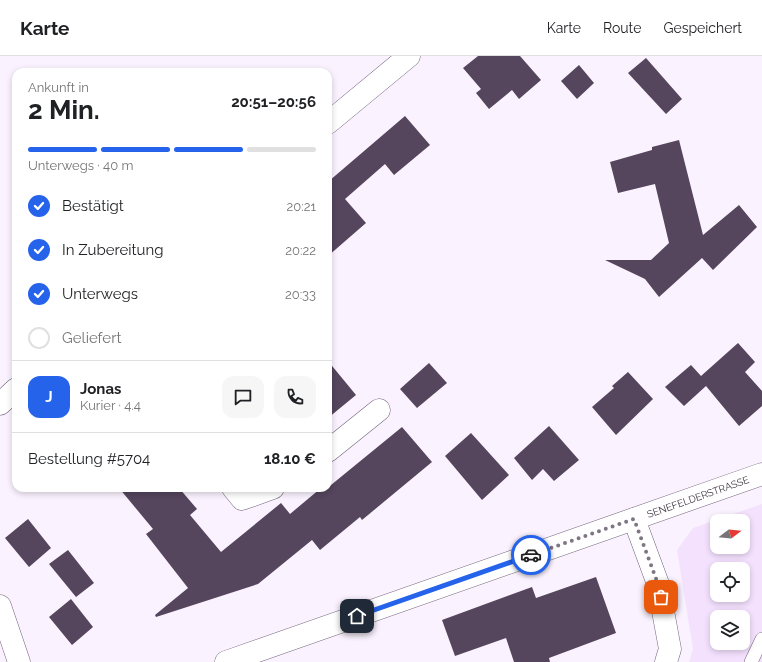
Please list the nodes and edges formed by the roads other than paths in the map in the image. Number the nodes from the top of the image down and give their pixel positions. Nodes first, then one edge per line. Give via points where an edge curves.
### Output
1 (409, 56) edge
2 (332, 120) edge
3 (12, 393) edge
4 (0, 404) edge
5 (379, 410) dead end
6 (332, 448) edge
7 (762, 474) edge
8 (236, 492) edge
9 (261, 492) edge
10 (634, 519) junction
11 (0, 606) edge
12 (762, 639) edge
13 (19, 662) edge
14 (226, 662) edge
15 (666, 662) edge
16 (751, 662) edge

1 - 2 main road
3 - 4 main road
5 - 6 main road
7 - 10 main road, SENEFELDERSTRASSE
8 - 9 main road via 242,499
10 - 14 main road, SENEFELDERSTRASSE
10 - 15 main road via 658,584 670,649
11 - 13 main road
12 - 16 lane

